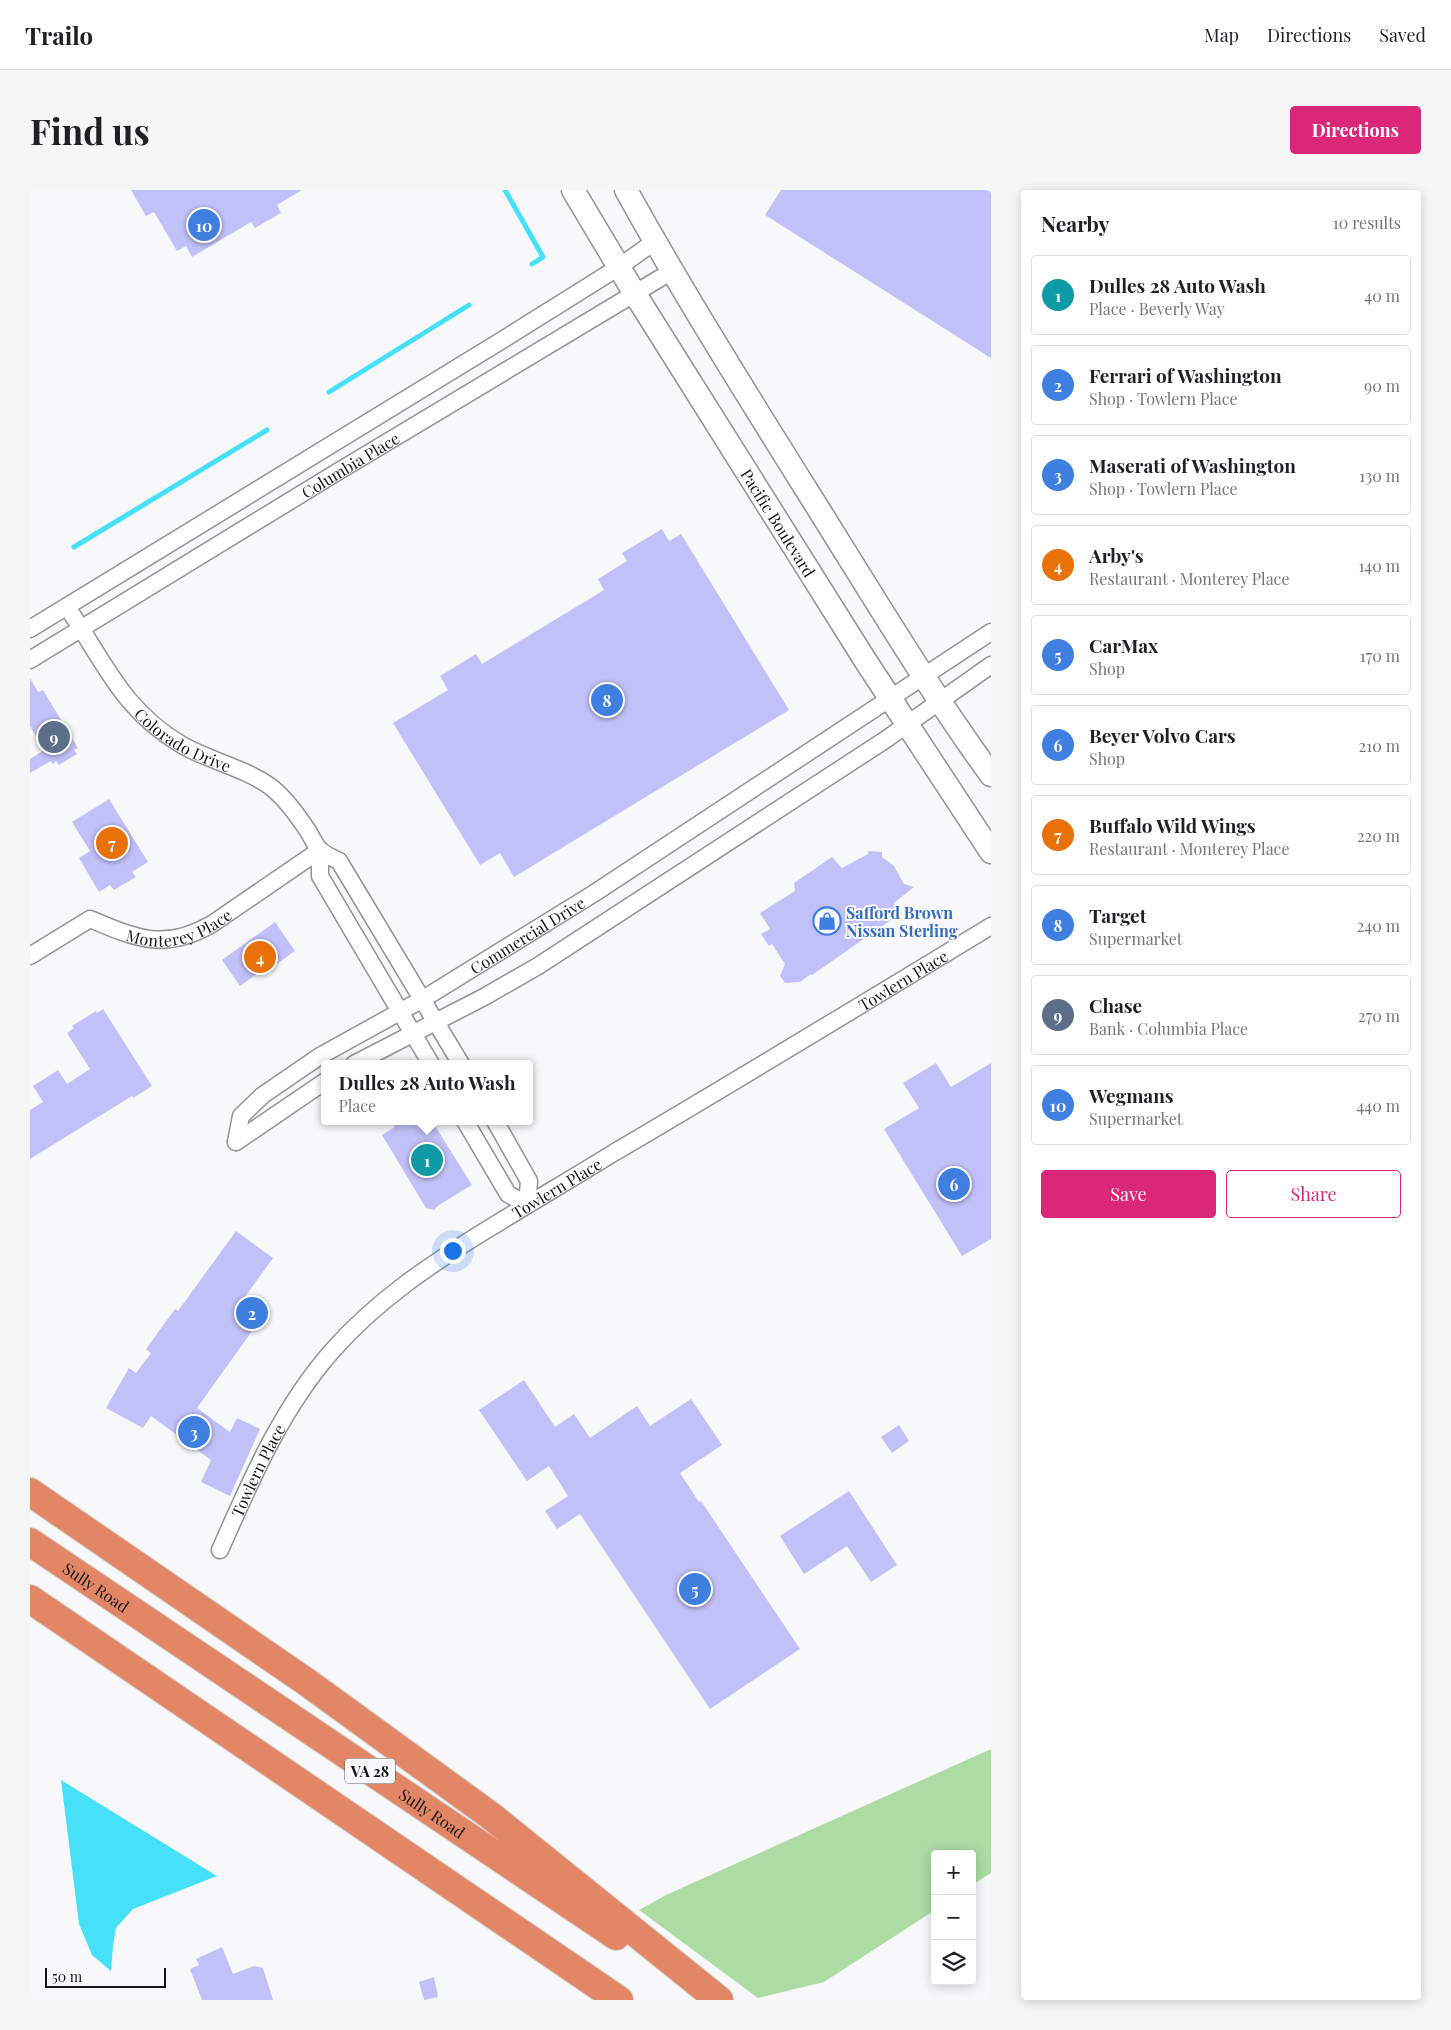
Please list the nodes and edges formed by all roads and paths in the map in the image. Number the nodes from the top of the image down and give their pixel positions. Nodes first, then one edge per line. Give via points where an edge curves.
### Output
1 (573, 190) edge
2 (626, 190) edge
3 (654, 242) junction
4 (619, 267) junction
5 (672, 271) junction
6 (635, 294) junction
7 (67, 607) junction
8 (30, 629) edge
9 (82, 629) junction
10 (991, 632) edge
11 (30, 660) edge
12 (991, 665) edge
13 (924, 676) junction
14 (889, 698) junction
15 (940, 700) junction
16 (907, 724) junction
17 (991, 775) edge
18 (320, 850) junction
19 (991, 852) edge
20 (991, 926) edge
21 (30, 956) edge
22 (423, 999) junction
23 (400, 1012) junction
24 (437, 1022) junction
25 (413, 1033) junction
26 (362, 1060) edge
27 (429, 1060) edge
28 (459, 1060) edge
29 (321, 1084) edge
30 (467, 1125) edge
31 (496, 1125) edge
32 (527, 1205) junction
33 (30, 1492) edge
34 (30, 1542) edge
35 (220, 1550) dead end
36 (30, 1599) edge
37 (619, 2000) edge
38 (710, 2000) edge
39 (719, 2000) edge

1 - 4 main road, Pacific Boulevard
2 - 3 main road
3 - 4 street, Columbia Place
3 - 5 main road
4 - 6 main road, Pacific Boulevard
4 - 7 street, Columbia Place
5 - 6 street, Columbia Place
5 - 13 main road
6 - 9 street, Columbia Place
6 - 14 main road, Pacific Boulevard
7 - 8 street, Columbia Place
7 - 9 street, Colorado Drive
9 - 11 street, Columbia Place
9 - 18 street, Colorado Drive via 110,677 160,731 270,787 299,817
10 - 13 street, Commercial Drive
12 - 15 street, Commercial Drive
13 - 14 street, Commercial Drive
13 - 15 main road
14 - 16 main road, Pacific Boulevard
14 - 22 street, Commercial Drive via 593,894
15 - 16 street, Commercial Drive
15 - 17 main road
16 - 19 main road, Pacific Boulevard
16 - 24 street, Commercial Drive via 546,960
18 - 21 street, Monterey Place via 194,934 158,940 123,932 90,919
18 - 22 street, Colorado Drive via 339,861
18 - 23 street via 320,876
20 - 32 street, Towlern Place
22 - 23 street, Commercial Drive
22 - 24 street, Colorado Drive
23 - 25 street
23 - 29 street, Commercial Drive via 320,1056 263,1095 241,1116 236,1142
24 - 25 street, Commercial Drive
24 - 28 street, Colorado Drive
25 - 26 street, Commercial Drive
25 - 27 street
30 - 32 street via 508,1194
31 - 32 street via 529,1181
32 - 35 street, Towlern Place via 426,1267 360,1321 331,1352 280,1424
33 - 39 highway via 308,1683 483,1811
34 - 38 highway, Sully Road / VA 28
36 - 37 highway

